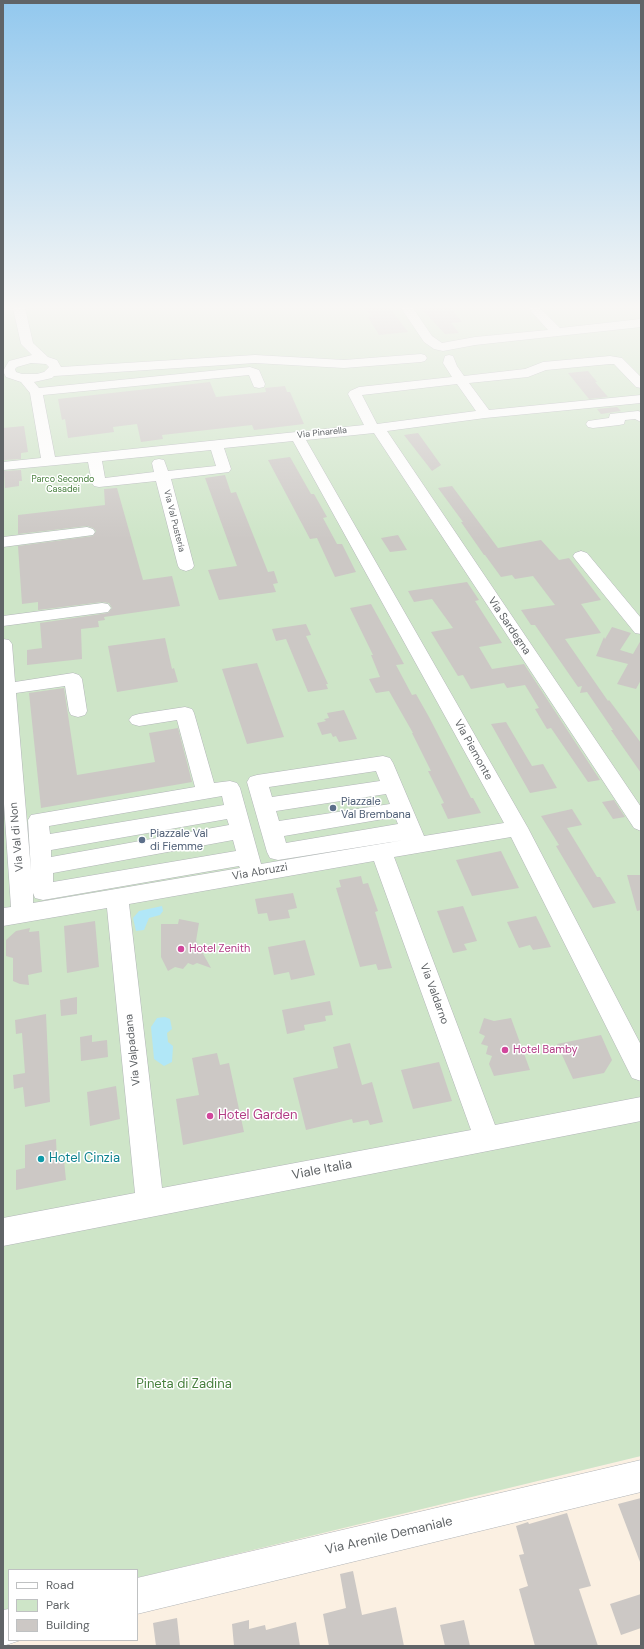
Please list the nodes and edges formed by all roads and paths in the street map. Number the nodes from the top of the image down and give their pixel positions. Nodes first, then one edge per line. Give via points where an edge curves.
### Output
1 (31, 385) edge
2 (38, 385) edge
3 (155, 385) edge
4 (351, 385) edge
5 (420, 385) edge
6 (463, 385) edge
7 (359, 391) junction
8 (36, 392) junction
9 (641, 399) edge
10 (485, 414) junction
11 (641, 418) edge
12 (593, 424) dead end
13 (375, 428) junction
14 (297, 436) junction
15 (218, 451) junction
16 (49, 462) junction
17 (95, 463) junction
18 (160, 463) junction
19 (3, 466) edge
20 (87, 532) dead end
21 (3, 542) edge
22 (581, 556) dead end
23 (186, 566) dead end
24 (102, 608) dead end
25 (3, 621) edge
26 (641, 629) edge
27 (3, 652) edge
28 (6, 690) junction
29 (78, 711) dead end
30 (139, 720) dead end
31 (6, 736) edge
32 (257, 782) junction
33 (205, 786) dead end
34 (392, 786) junction
35 (230, 788) junction
36 (264, 806) junction
37 (402, 809) junction
38 (236, 810) junction
39 (38, 820) junction
40 (16, 823) junction
41 (641, 823) edge
42 (517, 828) junction
43 (271, 830) junction
44 (242, 831) junction
45 (414, 837) junction
46 (39, 844) junction
47 (381, 851) junction
48 (265, 864) junction
49 (42, 867) junction
50 (117, 897) junction
51 (13, 915) edge
52 (641, 1070) edge
53 (641, 1108) edge
54 (487, 1138) junction
55 (150, 1203) junction
56 (3, 1232) edge
57 (641, 1476) edge
58 (138, 1596) edge

1 - 8 street
2 - 8 street
3 - 8 street
4 - 7 street
5 - 7 street
6 - 10 street
7 - 13 street, Via Sardegna via 355,394
8 - 16 street
9 - 10 street, Via Pinarella
10 - 13 street, Via Pinarella
11 - 12 street via 638,415
13 - 14 street, Via Pinarella
13 - 41 street, Via Sardegna
14 - 15 street, Via Pinarella
14 - 42 street, Via Piemonte
15 - 18 street, Via Pinarella
15 - 18 street, Via Val Pusteria via 224,469
16 - 17 street, Via Pinarella
16 - 19 street, Via Pinarella
17 - 18 street, Via Pinarella
17 - 18 street, Via Val Pusteria via 99,483
18 - 23 street, Via Val Pusteria
20 - 21 street
22 - 26 street
24 - 25 street
27 - 28 street, Via Val di Non
28 - 29 street via 73,679
28 - 31 street, Via Val di Non
30 - 33 street via 186,713
31 - 40 street, Via Val di Non
32 - 34 street via 383,763
32 - 35 street
32 - 36 street
34 - 36 street
34 - 37 street
35 - 38 street
35 - 39 street
36 - 43 street
37 - 43 street
37 - 45 street
38 - 44 street
38 - 46 street
39 - 40 street
39 - 46 street
40 - 51 street, Via Val di Non
42 - 45 street, Via Abruzzi
42 - 52 street, Via Piemonte
43 - 48 street
44 - 48 street
44 - 49 street
45 - 47 street, Via Abruzzi
45 - 48 street
46 - 49 street
47 - 48 street, Via Abruzzi
47 - 54 street, Via Valdarno
48 - 49 street via 43,892
48 - 50 street, Via Abruzzi
50 - 51 street, Via Abruzzi
50 - 55 street, Via Valpadana
53 - 54 street, Viale Italia
54 - 55 street, Viale Italia
55 - 56 street, Viale Italia
57 - 58 street, Via Arenile Demaniale

